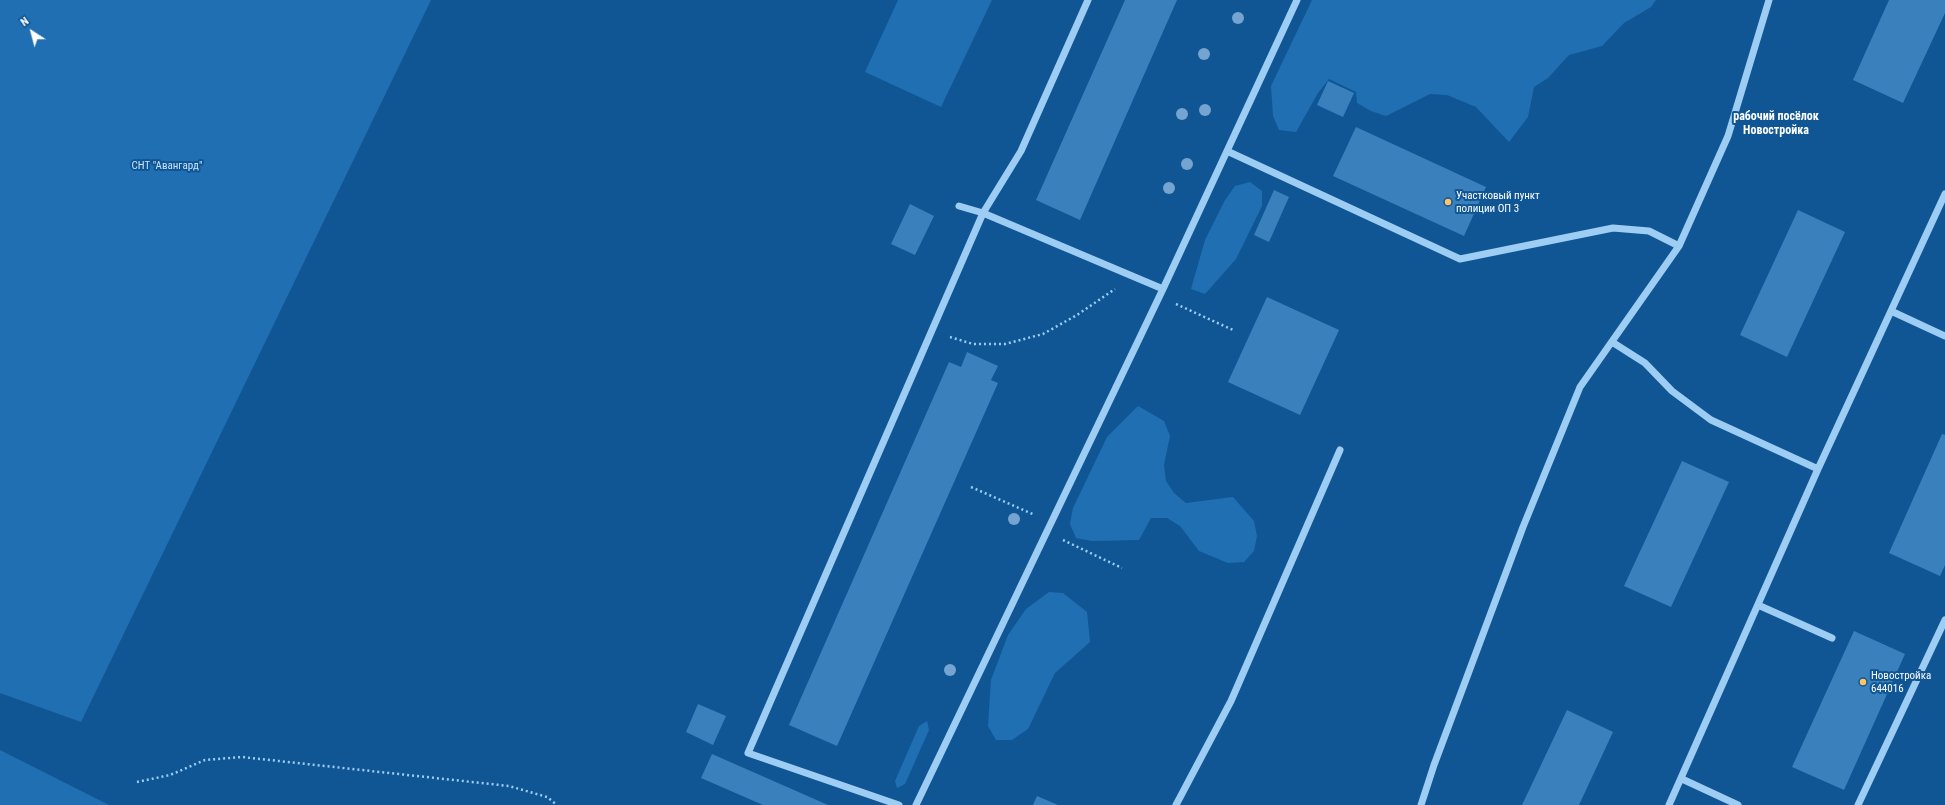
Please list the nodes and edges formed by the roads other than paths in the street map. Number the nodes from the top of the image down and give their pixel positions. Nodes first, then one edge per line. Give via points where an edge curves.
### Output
1 (1088, 0) edge
2 (1297, 0) edge
3 (1769, 0) edge
4 (1227, 151) junction
5 (1945, 194) edge
6 (959, 206) dead end
7 (983, 214) junction
8 (1678, 246) junction
9 (1161, 293) junction
10 (1891, 311) junction
11 (1945, 336) edge
12 (1612, 342) junction
13 (1340, 450) dead end
14 (1818, 469) junction
15 (1758, 604) junction
16 (1945, 620) edge
17 (1832, 638) dead end
18 (1682, 778) junction
19 (899, 805) edge
20 (916, 805) edge
21 (1176, 805) edge
22 (1421, 805) edge
23 (1669, 805) edge
24 (1738, 805) edge
25 (1858, 805) edge

1 - 7 street via 1021,151
2 - 4 street
3 - 8 street via 1728,136
4 - 8 street via 1460,259 1613,228 1649,231
4 - 9 street
5 - 10 street
6 - 7 street
7 - 9 street via 1133,277
7 - 19 street via 748,753
8 - 12 street
9 - 20 street
10 - 11 street
10 - 14 street
12 - 14 street via 1645,363 1672,392 1711,420
12 - 22 street via 1580,387 1520,534
13 - 21 street via 1231,701
14 - 15 street
15 - 17 street
15 - 18 street
16 - 25 street
18 - 23 street
18 - 24 street

